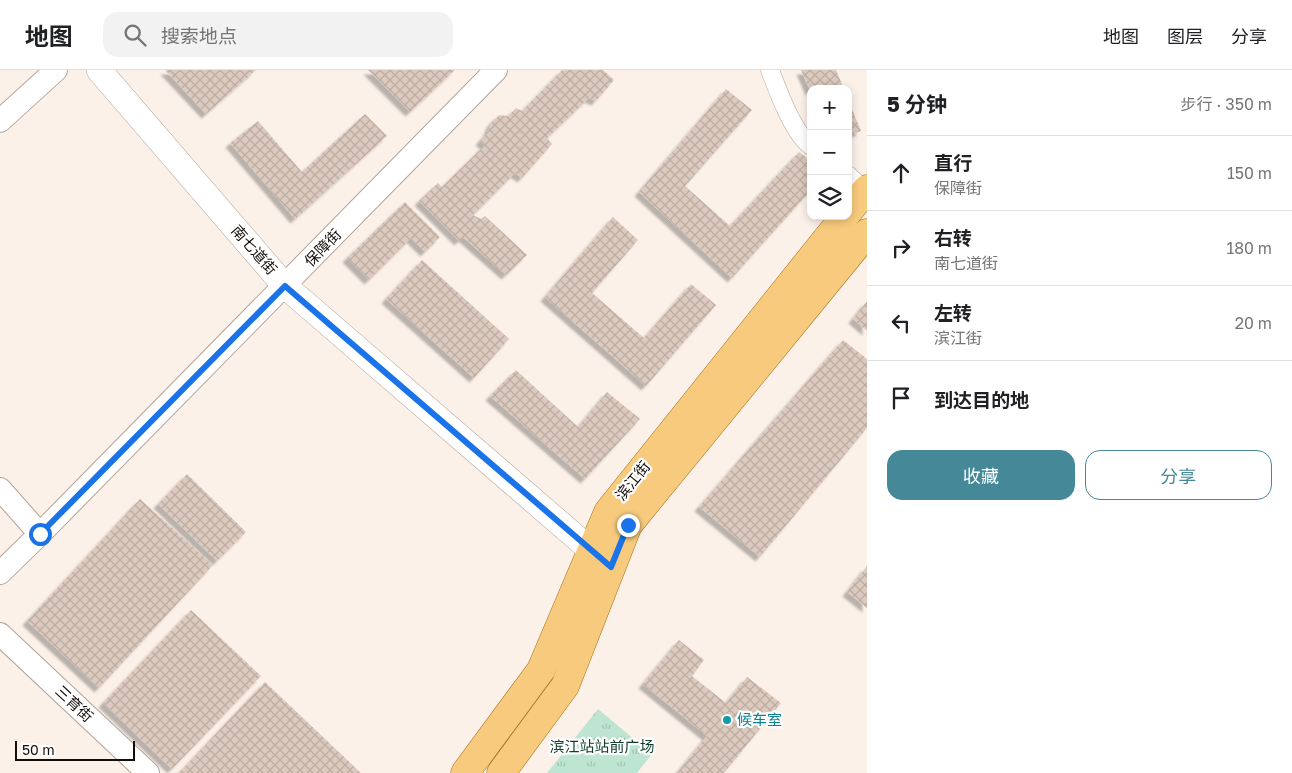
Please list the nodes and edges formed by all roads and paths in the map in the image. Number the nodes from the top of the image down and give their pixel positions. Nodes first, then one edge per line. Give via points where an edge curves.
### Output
1 (56, 70) edge
2 (99, 70) edge
3 (496, 70) edge
4 (770, 70) edge
5 (0, 121) edge
6 (807, 144) edge
7 (860, 185) edge
8 (852, 203) edge
9 (842, 220) edge
10 (867, 233) edge
11 (285, 286) junction
12 (0, 489) edge
13 (40, 534) junction
14 (602, 559) junction
15 (0, 573) edge
16 (0, 634) edge
17 (148, 773) edge
18 (466, 773) edge
19 (501, 773) edge

1 - 5 street
2 - 11 main road, 南七道街
3 - 11 street, 保障街
4 - 6 street via 781,98
7 - 8 main road
9 - 14 main road, 滨江街 via 608,512
10 - 14 main road, 滨江街
11 - 13 street, 保障街
11 - 14 main road, 南七道街
12 - 13 street
13 - 15 street, 保障街
14 - 18 main road, 滨江街 via 541,670
14 - 19 main road, 滨江街 via 565,686
16 - 17 street, 三育街

